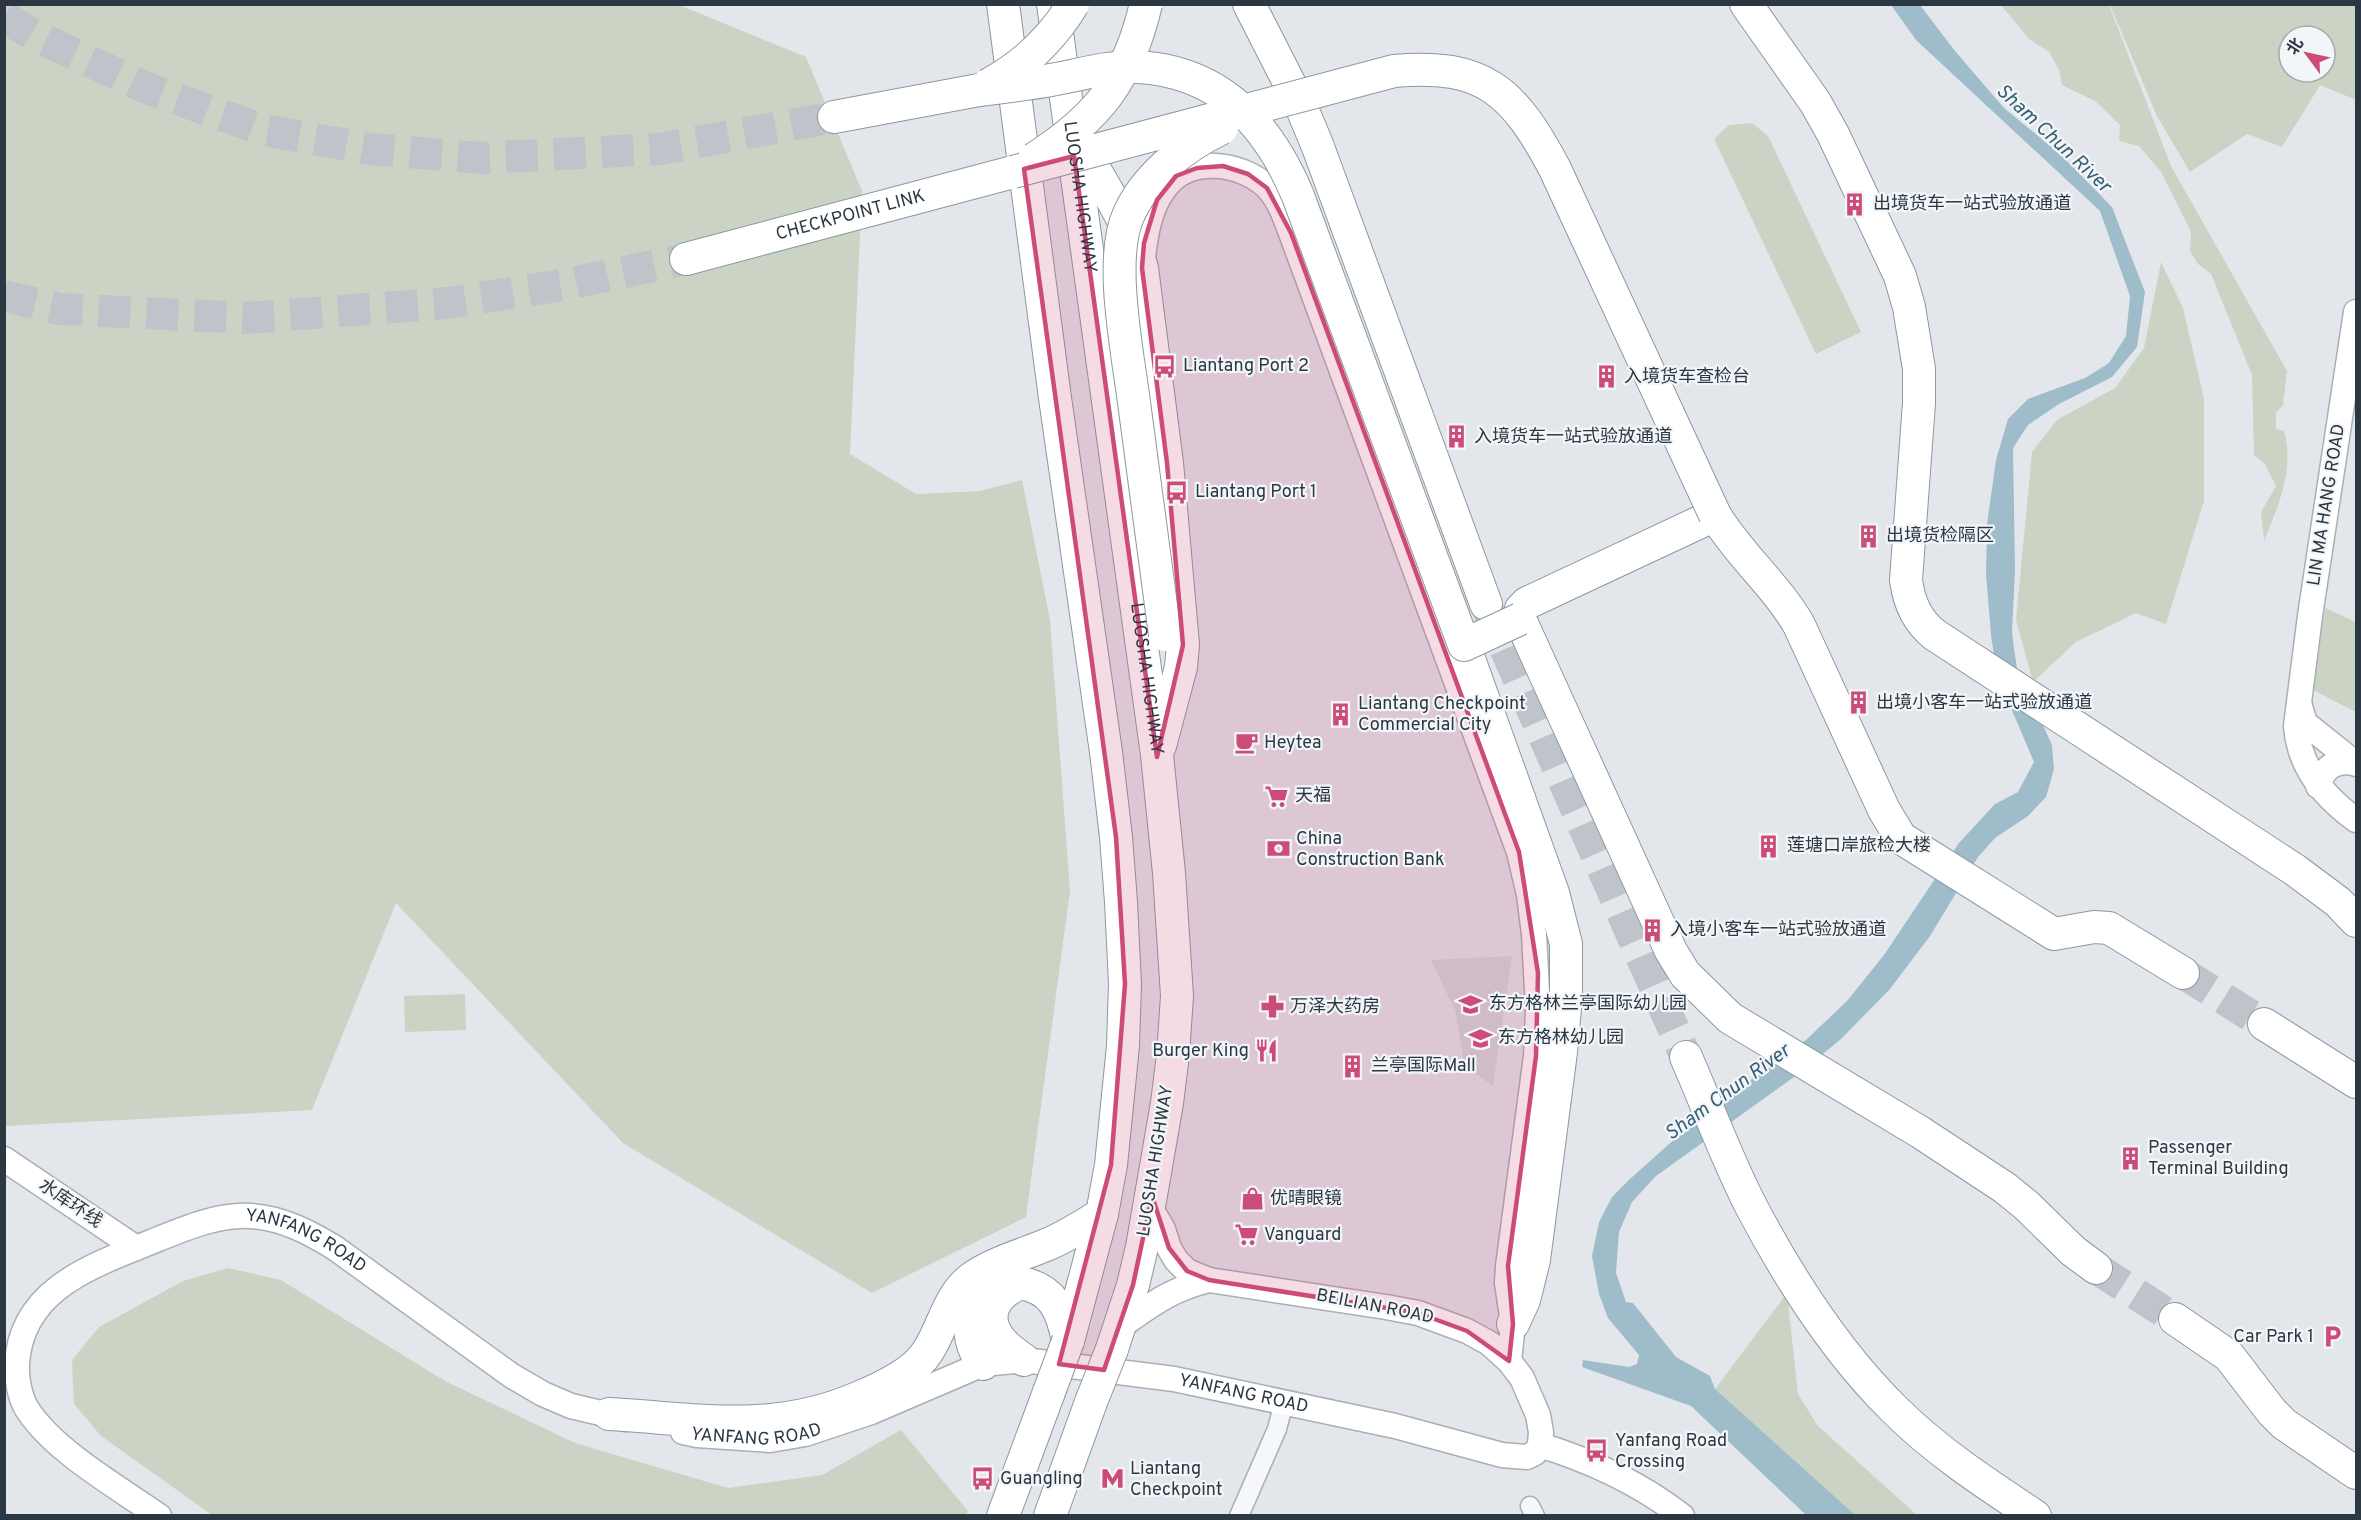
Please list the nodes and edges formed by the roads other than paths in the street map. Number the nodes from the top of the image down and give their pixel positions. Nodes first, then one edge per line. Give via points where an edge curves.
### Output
1 (1003, 4) edge
2 (1053, 4) edge
3 (1073, 4) edge
4 (1146, 4) edge
5 (1249, 4) edge
6 (1746, 4) edge
7 (979, 90) junction
8 (1278, 103) junction
9 (834, 117) tunnel mouth
10 (1069, 119) junction
11 (1013, 172) junction
12 (686, 259) tunnel mouth
13 (1142, 268) junction
14 (2356, 312) edge
15 (1715, 515) junction
16 (1486, 604) tunnel mouth
17 (1520, 619) junction
18 (1464, 645) junction
19 (2298, 697) junction
20 (1172, 704) junction
21 (1157, 755) junction
22 (2356, 764) edge
23 (2318, 786) junction
24 (2356, 820) edge
25 (2356, 921) edge
26 (2183, 973) tunnel mouth
27 (2264, 1024) tunnel mouth
28 (1686, 1057) tunnel mouth
29 (2356, 1082) edge
30 (4, 1159) edge
31 (1150, 1207) junction
32 (1102, 1214) junction
33 (136, 1248) junction
34 (2096, 1268) tunnel mouth
35 (1209, 1280) junction
36 (2175, 1319) tunnel mouth
37 (1513, 1324) junction
38 (1117, 1337) junction
39 (1068, 1341) junction
40 (1024, 1360) junction
41 (1509, 1361) junction
42 (983, 1365) junction
43 (1284, 1402) junction
44 (609, 1414) junction
45 (1540, 1446) junction
46 (2356, 1473) edge
47 (159, 1515) edge
48 (1002, 1515) edge
49 (1050, 1515) edge
50 (1239, 1515) edge
51 (1682, 1515) edge
52 (2036, 1515) edge

1 - 32 highway via 1116,837 1125,984 1123,1046
2 - 10 highway, LUOSHA HIGHWAY
3 - 7 highway, bridge via 1026,60
4 - 11 highway, bridge via 1130,56 1103,100 1066,138
5 - 16 highway via 1326,166
6 - 25 highway via 1833,134 1900,276 1909,307 1920,369 1906,580 1917,617 1935,635 2295,870 2338,902
7 - 9 highway
7 - 18 highway, bridge via 1137,67 1207,85 1255,122 1278,154 1298,196
8 - 11 highway, CHECKPOINT LINK, bridge
8 - 15 highway, bridge via 1394,71 1421,68 1470,75 1494,88 1515,107 1555,169
8 - 20 highway, bridge via 1208,135 1168,163 1138,198 1121,238 1125,326
10 - 13 highway via 1121,213
10 - 21 highway, LUOSHA HIGHWAY
11 - 12 highway, CHECKPOINT LINK
13 - 20 highway via 1167,463 1182,645
13 - 37 street via 1157,200 1166,186 1186,171 1209,166 1236,169 1256,178 1275,197 1292,233 1519,852 1534,934 1538,1010 1536,1056 1508,1266
14 - 19 street, LIN MA HANG ROAD
15 - 17 highway via 1527,603 1521,609
15 - 26 highway via 1799,625 1884,810 1901,838 2050,932 2058,935 2094,927 2109,928
17 - 18 highway, bridge
17 - 34 highway via 1671,951 1686,974 1730,1018 1920,1132 2015,1195
18 - 37 highway via 1553,893 1566,944 1566,997 1534,1260
19 - 22 street, LIN MA HANG ROAD via 2306,723
19 - 23 street, LIN MA HANG ROAD via 2298,744
20 - 21 highway
21 - 31 highway, LUOSHA HIGHWAY via 1177,996 1167,1103
22 - 23 street via 2332,765
23 - 24 street, LIN MA HANG ROAD
27 - 29 highway
28 - 52 highway via 1751,1206 1782,1262 1837,1344 1893,1408 1925,1437
30 - 33 street, 水库环线
31 - 35 street, BEILIAN ROAD via 1176,1260 1188,1271
31 - 38 highway, LUOSHA HIGHWAY
32 - 39 highway
32 - 42 highway via 1075,1249 986,1292 970,1326 974,1352
32 - 44 highway via 1069,1234 969,1280 917,1365 854,1400 814,1414 754,1422
33 - 44 street, YANFANG ROAD via 219,1218 251,1216 308,1231 512,1376 571,1406
33 - 47 street, YANFANG ROAD via 81,1272 53,1290 33,1310 18,1344 16,1375 27,1410 47,1432 74,1456
35 - 38 street, BEILIAN ROAD via 1168,1293
35 - 41 street, BEILIAN ROAD via 1418,1313 1467,1331 1489,1343
36 - 46 highway via 2229,1356 2284,1424
37 - 41 street
38 - 49 highway, LUOSHA HIGHWAY, bridge
39 - 40 highway via 1063,1318 1043,1290 1021,1283 1009,1288 992,1309 992,1327 999,1339
39 - 48 highway, bridge
40 - 42 street, YANFANG ROAD
40 - 43 street, YANFANG ROAD via 1174,1379
41 - 45 street, BEILIAN ROAD via 1526,1385 1538,1415
42 - 44 street, YANFANG ROAD via 844,1423 770,1440 697,1435
43 - 45 street, YANFANG ROAD via 1502,1455 1527,1457
43 - 50 street via 1277,1429
45 - 51 street via 1578,1456 1632,1481

